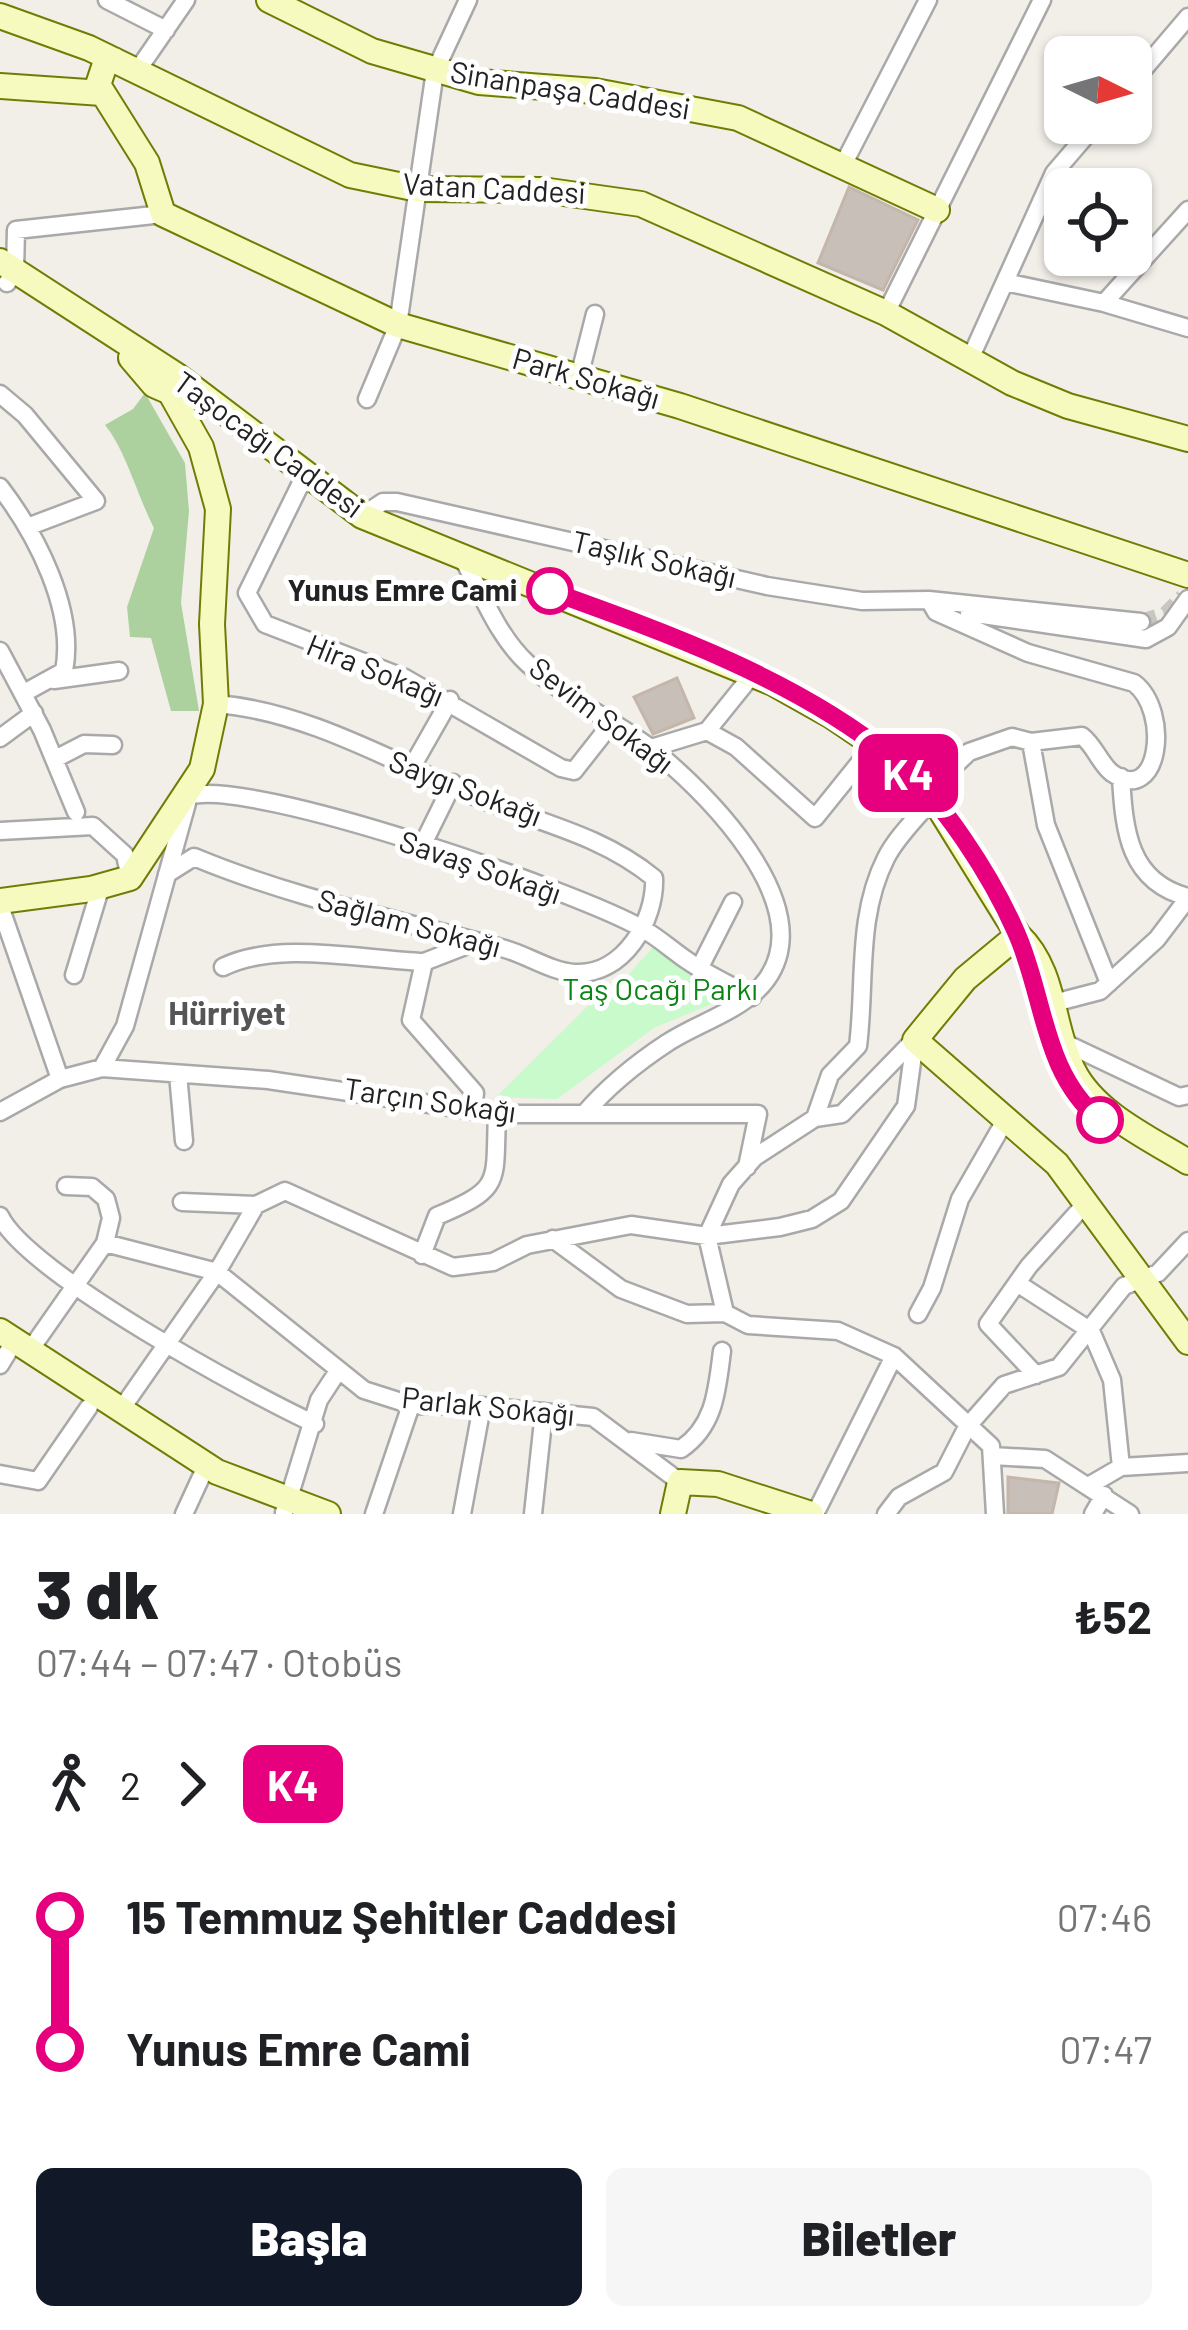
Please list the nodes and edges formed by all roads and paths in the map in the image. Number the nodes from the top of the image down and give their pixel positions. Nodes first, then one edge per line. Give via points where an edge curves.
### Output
1 (107, 0) edge
2 (186, 0) edge
3 (269, 0) edge
4 (468, 0) edge
5 (928, 0) edge
6 (1042, 0) edge
7 (0, 16) edge
8 (1188, 17) edge
9 (166, 30) junction
10 (68, 40) junction
11 (1152, 59) edge
12 (126, 66) junction
13 (435, 71) junction
14 (0, 86) edge
15 (55, 87) junction
16 (102, 93) junction
17 (1079, 144) edge
18 (843, 165) junction
19 (418, 189) junction
20 (937, 210) junction
21 (1188, 210) edge
22 (163, 214) junction
23 (6, 274) edge
24 (1005, 282) junction
25 (1104, 303) junction
26 (886, 313) junction
27 (595, 314) dead end
28 (398, 325) junction
29 (1188, 328) edge
30 (117, 342) junction
31 (970, 359) junction
32 (579, 377) junction
33 (0, 394) edge
34 (367, 399) dead end
35 (1188, 439) edge
36 (304, 477) junction
37 (0, 487) edge
38 (362, 516) junction
39 (31, 526) junction
40 (464, 561) junction
41 (1188, 575) edge
42 (1188, 598) edge
43 (929, 600) junction
44 (953, 602) junction
45 (1141, 622) tunnel mouth
46 (0, 651) edge
47 (118, 670) dead end
48 (753, 674) junction
49 (53, 681) junction
50 (24, 693) junction
51 (450, 700) junction
52 (216, 704) junction
53 (34, 712) junction
54 (611, 724) junction
55 (707, 731) junction
56 (0, 738) edge
57 (1031, 742) junction
58 (113, 745) dead end
59 (873, 746) junction
60 (648, 749) junction
61 (55, 760) junction
62 (413, 764) junction
63 (1121, 777) junction
64 (453, 783) junction
65 (930, 795) junction
66 (189, 796) junction
67 (76, 812) dead end
68 (182, 822) junction
69 (0, 831) edge
70 (423, 844) junction
71 (194, 857) junction
72 (167, 874) junction
73 (130, 878) junction
74 (101, 886) junction
75 (1188, 898) edge
76 (733, 902) dead end
77 (0, 904) edge
78 (642, 928) junction
79 (1018, 934) junction
80 (474, 943) junction
81 (424, 962) junction
82 (223, 967) dead end
83 (700, 969) junction
84 (74, 975) dead end
85 (1109, 982) junction
86 (752, 997) junction
87 (1054, 1003) junction
88 (915, 1040) junction
89 (1065, 1043) junction
90 (102, 1068) junction
91 (178, 1074) junction
92 (60, 1078) junction
93 (1188, 1095) edge
94 (473, 1109) junction
95 (0, 1112) edge
96 (497, 1114) junction
97 (584, 1114) junction
98 (815, 1118) junction
99 (1006, 1119) junction
100 (184, 1142) dead end
101 (1188, 1162) edge
102 (747, 1167) junction
103 (1188, 1176) edge
104 (66, 1186) dead end
105 (182, 1202) dead end
106 (1086, 1203) junction
107 (256, 1205) junction
108 (0, 1216) edge
109 (707, 1235) junction
110 (553, 1239) junction
111 (1188, 1241) edge
112 (105, 1243) junction
113 (422, 1255) junction
114 (217, 1273) junction
115 (1142, 1276) junction
116 (74, 1282) junction
117 (1017, 1283) junction
118 (725, 1313) junction
119 (918, 1314) dead end
120 (1091, 1331) junction
121 (1188, 1342) edge
122 (165, 1343) junction
123 (8, 1348) edge
124 (722, 1352) dead end
125 (894, 1356) junction
126 (338, 1371) junction
127 (1036, 1375) junction
128 (411, 1405) junction
129 (482, 1406) junction
130 (88, 1407) junction
131 (120, 1411) junction
132 (544, 1412) junction
133 (315, 1424) junction
134 (967, 1426) junction
135 (625, 1439) junction
136 (992, 1456) junction
137 (1188, 1463) edge
138 (1121, 1467) junction
139 (0, 1474) edge
140 (202, 1475) junction
141 (680, 1482) junction
142 (1097, 1490) junction
143 (286, 1510) edge
144 (184, 1514) edge
145 (328, 1514) edge
146 (374, 1514) edge
147 (462, 1514) edge
148 (533, 1514) edge
149 (673, 1514) edge
150 (813, 1514) edge
151 (886, 1514) edge
152 (994, 1514) edge
153 (1093, 1514) edge
154 (1130, 1514) edge

1 - 9 street
2 - 9 street
3 - 13 street, Sinanpaşa Caddesi
4 - 13 street
5 - 18 street
6 - 20 street
7 - 10 street, Vatan Caddesi
8 - 11 street
9 - 12 street
10 - 12 street, Vatan Caddesi
10 - 15 street via 70,58
12 - 16 street via 101,73
12 - 19 street, Vatan Caddesi via 350,175
13 - 18 street, Sinanpaşa Caddesi via 738,118
13 - 19 street
14 - 15 street
15 - 16 street
16 - 22 street via 147,163
17 - 24 street via 1054,173
18 - 20 street, Sinanpaşa Caddesi
19 - 26 street, Vatan Caddesi via 593,193 640,204
19 - 28 street
20 - 26 street
21 - 25 street
22 - 23 street via 16,230
22 - 28 street, Park Sokağı
23 - 30 street, Taşocağı Caddesi via 102,345
24 - 25 street
24 - 31 street
25 - 29 street
26 - 31 street, Vatan Caddesi
27 - 32 street
28 - 32 street, Park Sokağı
28 - 34 street
30 - 36 street, Taşocağı Caddesi via 176,376
30 - 52 street via 170,392 194,432 218,509
31 - 35 street, Vatan Caddesi via 1068,406
32 - 41 street, Park Sokağı
33 - 39 street via 96,501
36 - 38 street, Taşocağı Caddesi
36 - 51 street, Hira Sokağı via 247,593 265,624
37 - 39 street
38 - 40 street, Taşocağı Caddesi
38 - 43 street, Taşlık Sokağı via 397,502 767,586 862,601
39 - 49 street via 69,648
40 - 48 street, Taşocağı Caddesi
40 - 54 street, Sevim Sokağı via 508,643
42 - 44 street, Taşlık Sokağı via 1168,627 1146,639 988,617
43 - 44 street, Taşlık Sokağı
43 - 63 street via 935,612 1028,652 1147,692 1160,745 1138,777
44 - 45 street, Taşlık Sokağı
46 - 50 street
47 - 49 street
48 - 55 street
48 - 59 street, Taşocağı Caddesi
49 - 50 street
50 - 53 street
51 - 54 street, Hira Sokağı via 574,771
51 - 62 street
52 - 62 street, Saygı Sokağı
52 - 66 street
53 - 56 street
53 - 61 street
54 - 60 street, Sevim Sokağı
55 - 59 street via 736,746 815,818
55 - 60 street
57 - 63 street via 1082,736
57 - 65 street via 1012,737 969,752
57 - 85 street via 1046,825
58 - 61 street via 84,744
59 - 65 street, Taşocağı Caddesi
60 - 86 street, Sevim Sokağı via 730,827 765,875 782,926 779,959
61 - 67 street
62 - 64 street, Saygı Sokağı
63 - 75 street via 1136,861 1161,890
64 - 70 street
64 - 78 street, Saygı Sokağı via 633,861 654,878 656,901
65 - 79 street, Taşocağı Caddesi
65 - 98 street via 872,888 858,1046 830,1075
66 - 68 street
66 - 70 street, Savaş Sokağı via 275,799
66 - 73 street
68 - 71 street
68 - 72 street
69 - 73 street via 93,826 125,855
70 - 78 street, Savaş Sokağı
71 - 72 street
71 - 80 street, Sağlam Sokağı
72 - 90 street via 125,1026
73 - 74 street
74 - 77 street
74 - 84 street
75 - 85 street
76 - 83 street
77 - 92 street
78 - 80 street, Sağlam Sokağı via 608,966 574,973
78 - 83 street, Savaş Sokağı
79 - 87 street via 1035,951
79 - 88 street
79 - 103 street via 1060,1075 1075,1099
80 - 81 street
81 - 82 street via 284,955
81 - 94 street via 411,1020 475,1093
83 - 86 street, Savaş Sokağı
85 - 87 street
86 - 97 street via 617,1077
87 - 89 street
88 - 98 street via 842,1114
88 - 99 street
88 - 109 street via 906,1106 842,1201 812,1219
89 - 93 street
89 - 101 street via 1087,1092
90 - 91 street, Tarçın Sokağı
90 - 92 street, Tarçın Sokağı
91 - 94 street, Tarçın Sokağı
91 - 100 street
92 - 95 street, Tarçın Sokağı
94 - 96 street, Tarçın Sokağı
96 - 97 street, Tarçın Sokağı
96 - 113 street via 494,1179 483,1196 436,1216
97 - 102 street, Tarçın Sokağı via 758,1114
98 - 102 street
99 - 106 street
99 - 119 street via 960,1199
102 - 109 street via 715,1209
104 - 112 street via 92,1187 106,1199
105 - 107 street
106 - 115 street
106 - 117 street
107 - 113 street via 284,1191
107 - 114 street
108 - 116 street via 8,1232
109 - 110 street via 632,1225
109 - 118 street
110 - 113 street via 453,1267
110 - 118 street via 621,1289 687,1314
111 - 115 street via 1158,1273
112 - 114 street, Parlak Sokağı
112 - 116 street
114 - 122 street
114 - 126 street, Parlak Sokağı
115 - 120 street via 1124,1286
115 - 121 street
116 - 122 street
116 - 123 street
117 - 120 street
117 - 127 street via 988,1324
118 - 125 street via 748,1325 838,1331
120 - 127 street via 1059,1367
120 - 138 street via 1112,1380
122 - 131 street
122 - 133 street
123 - 130 street
123 - 131 street
124 - 135 street via 714,1408 697,1438 681,1449
125 - 134 street
125 - 150 street
126 - 128 street, Parlak Sokağı via 364,1390
126 - 133 street
127 - 134 street via 1004,1385
128 - 129 street, Parlak Sokağı
128 - 146 street
129 - 132 street, Parlak Sokağı
129 - 147 street
130 - 139 street via 38,1481
130 - 140 street
131 - 143 street
132 - 135 street, Parlak Sokağı via 593,1417
132 - 148 street
133 - 143 street
134 - 136 street via 991,1445
134 - 151 street via 944,1472 899,1497
135 - 141 street, Parlak Sokağı
136 - 142 street via 1045,1460
136 - 152 street
137 - 138 street
138 - 142 street
140 - 143 street
140 - 144 street
141 - 149 street
141 - 150 street via 718,1484
142 - 153 street
142 - 154 street
143 - 145 street

